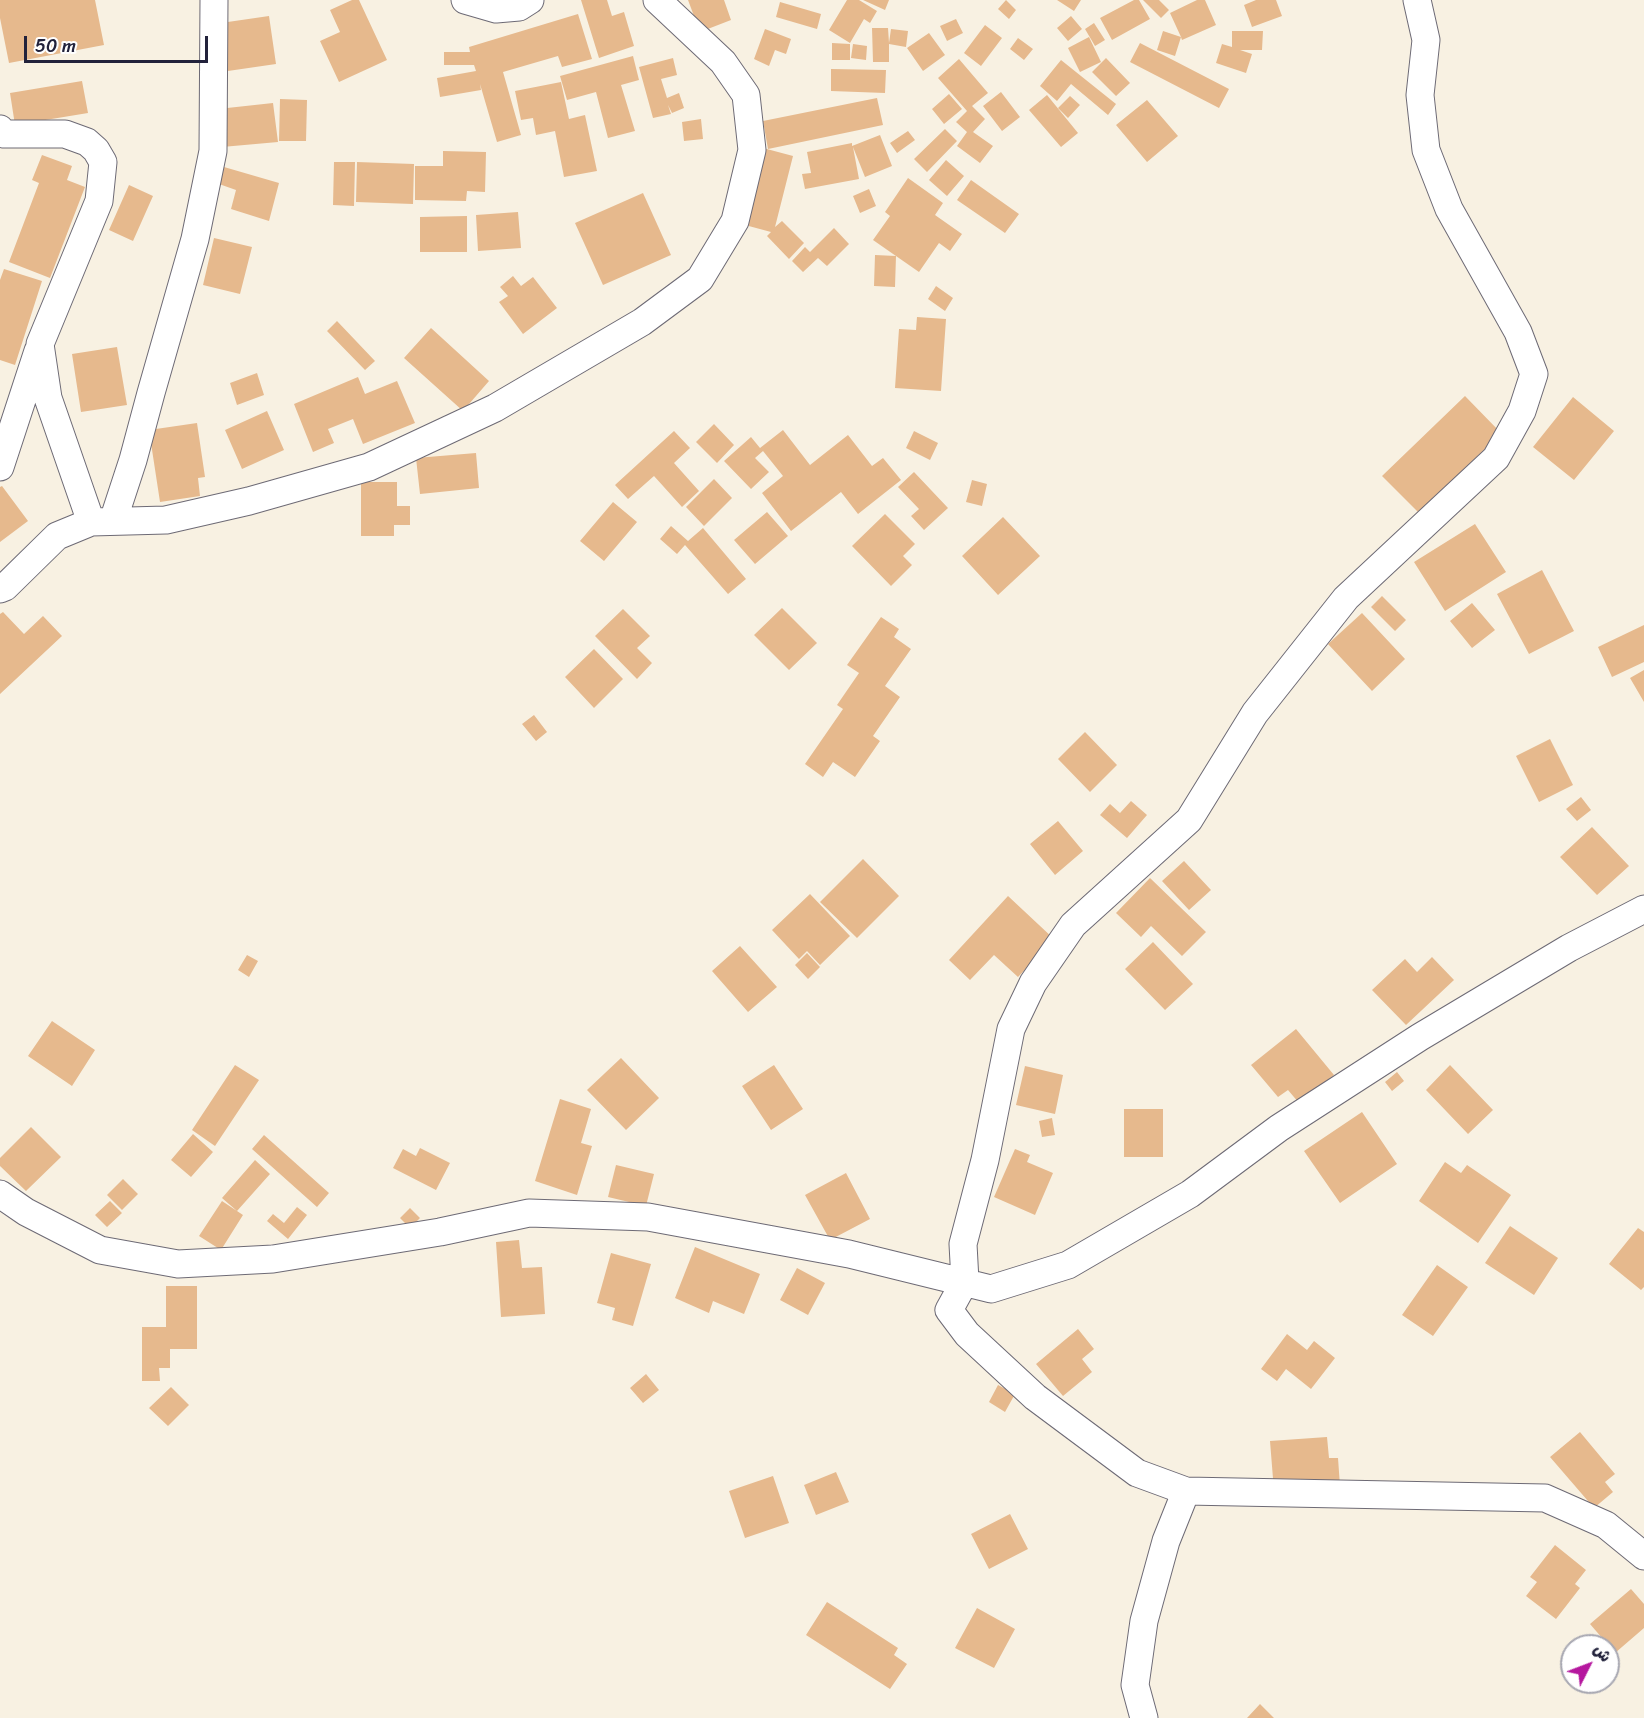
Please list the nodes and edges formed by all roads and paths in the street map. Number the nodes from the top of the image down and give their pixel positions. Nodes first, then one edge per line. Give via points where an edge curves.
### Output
1 (214, 0) edge
2 (465, 0) edge
3 (530, 0) edge
4 (657, 0) edge
5 (1417, 0) edge
6 (0, 129) edge
7 (40, 344) junction
8 (0, 467) edge
9 (102, 521) junction
10 (0, 589) edge
11 (1644, 909) edge
12 (0, 1194) edge
13 (964, 1281) junction
14 (1186, 1491) junction
15 (1644, 1556) edge
16 (1144, 1718) edge

1 - 9 street via 213,151 195,239 133,460
2 - 3 street via 496,9 519,7
4 - 9 street via 723,62 746,95 752,150 735,221 700,279 642,322 495,408 369,467 166,520
5 - 13 street via 1426,40 1420,95 1426,150 1449,209 1518,333 1534,374 1522,411 1496,458 1347,598 1255,713 1189,820 1073,925 1033,984 1011,1029 985,1160 963,1244
6 - 7 street via 4,134 65,134 87,142 103,162 99,201
7 - 8 street
7 - 9 street via 48,398
9 - 10 street via 57,536
11 - 13 street via 1569,948 1420,1036 1279,1128 1190,1194 1068,1265 991,1289
12 - 13 street via 26,1212 100,1250 178,1264 273,1258 440,1232 529,1213 648,1217 849,1254
13 - 14 street via 949,1310 968,1334 1035,1397 1137,1473
14 - 15 street via 1545,1498 1606,1525
14 - 16 street via 1166,1541 1144,1621 1135,1685

